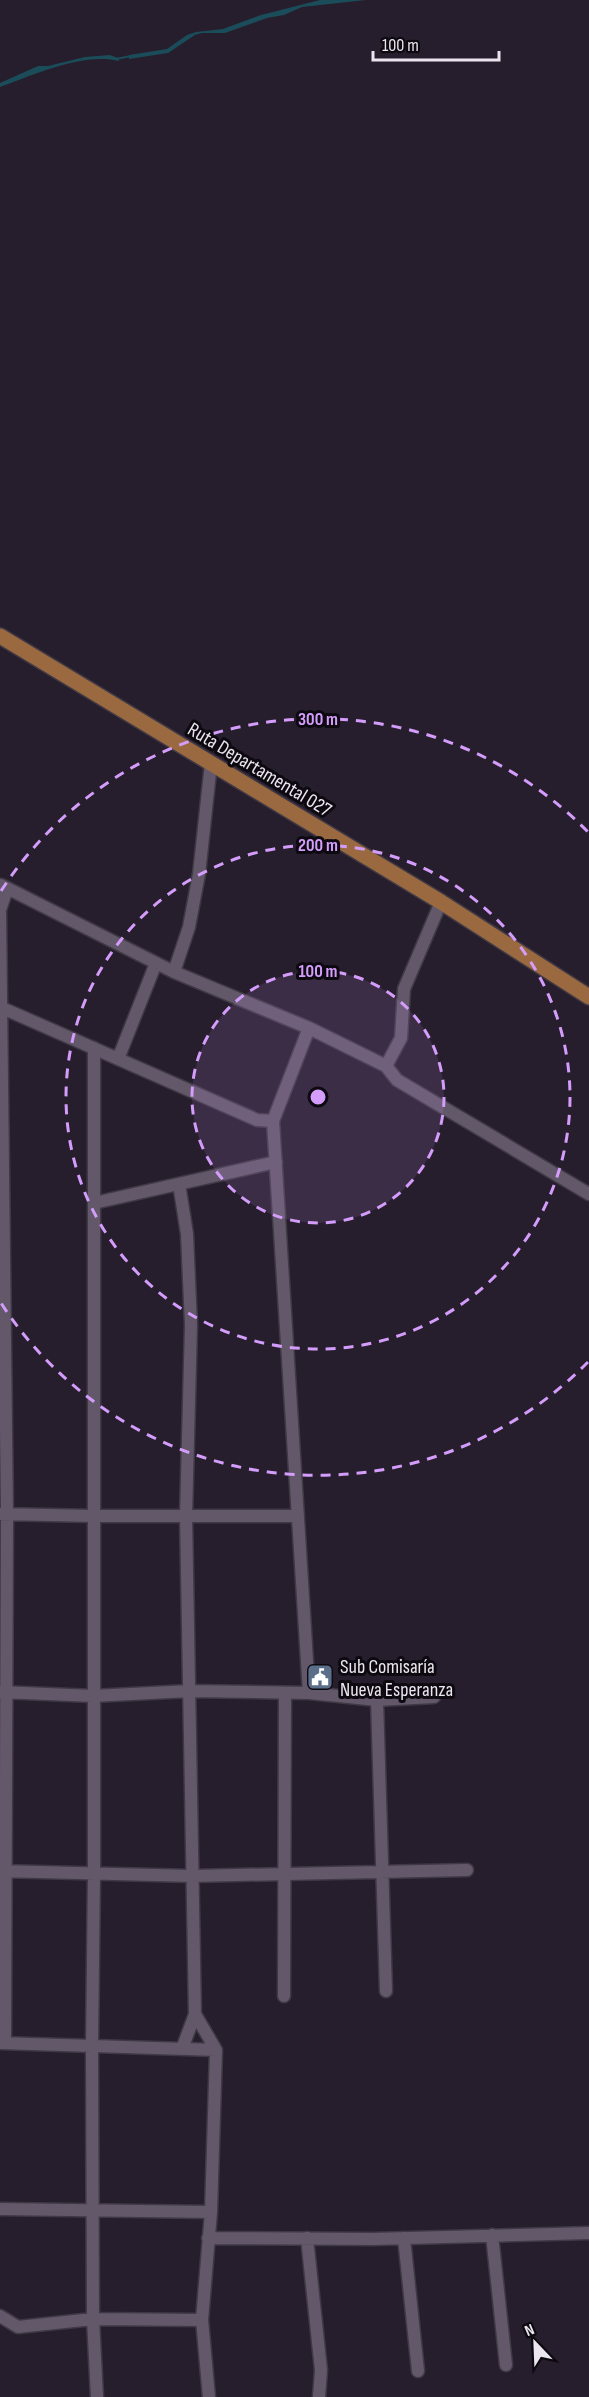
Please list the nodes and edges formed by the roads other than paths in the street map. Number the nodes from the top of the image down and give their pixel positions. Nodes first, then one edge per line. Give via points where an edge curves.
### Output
1 (0, 636) edge
2 (211, 764) junction
3 (2, 888) edge
4 (441, 902) junction
5 (156, 963) junction
6 (174, 972) junction
7 (589, 997) edge
8 (1, 1007) edge
9 (309, 1028) junction
10 (94, 1048) junction
11 (118, 1059) junction
12 (386, 1066) junction
13 (273, 1121) junction
14 (276, 1162) junction
15 (179, 1184) junction
16 (589, 1194) edge
17 (94, 1203) junction
18 (3, 1258) edge
19 (3, 1514) edge
20 (94, 1516) junction
21 (186, 1516) junction
22 (298, 1516) junction
23 (189, 1691) junction
24 (3, 1692) edge
25 (285, 1693) junction
26 (309, 1693) junction
27 (93, 1696) junction
28 (434, 1697) dead end
29 (377, 1700) junction
30 (382, 1870) junction
31 (467, 1870) dead end
32 (3, 1871) edge
33 (94, 1873) junction
34 (285, 1873) junction
35 (192, 1876) junction
36 (386, 1991) dead end
37 (284, 1996) dead end
38 (195, 2013) junction
39 (2, 2043) edge
40 (92, 2047) junction
41 (182, 2049) junction
42 (216, 2050) junction
43 (0, 2210) edge
44 (93, 2210) junction
45 (211, 2212) junction
46 (589, 2234) edge
47 (492, 2235) junction
48 (208, 2238) junction
49 (307, 2238) junction
50 (404, 2238) junction
51 (0, 2316) edge
52 (93, 2319) junction
53 (202, 2320) junction
54 (506, 2365) dead end
55 (418, 2371) dead end
56 (97, 2397) edge
57 (209, 2397) edge
58 (319, 2397) edge

1 - 2 main road, Ruta Departamental 027
2 - 4 main road, Ruta Departamental 027
2 - 6 street via 199,874 189,927
3 - 5 street
3 - 8 street
4 - 7 main road, Ruta Departamental 027
4 - 12 street via 405,989 401,1038
5 - 6 street
5 - 11 street
6 - 9 street
8 - 10 street
8 - 18 street
9 - 12 street
9 - 13 street
10 - 11 street
10 - 17 street
11 - 13 street via 257,1120
12 - 16 street via 397,1080
13 - 14 street
14 - 15 street
14 - 22 street
15 - 17 street
15 - 21 street via 187,1234 191,1325
17 - 20 street
18 - 19 street
19 - 20 street
19 - 24 street
20 - 21 street
20 - 27 street
21 - 22 street
21 - 23 street
22 - 26 street
23 - 25 street
23 - 27 street
23 - 35 street
24 - 27 street
24 - 32 street
25 - 26 street
25 - 34 street
26 - 29 street
27 - 33 street
28 - 29 street
29 - 30 street
30 - 31 street
30 - 34 street
30 - 36 street
32 - 33 street
32 - 39 street
33 - 35 street
33 - 40 street
34 - 35 street
34 - 37 street
35 - 38 street
38 - 41 street
38 - 42 street
39 - 40 street
40 - 41 street
40 - 44 street
41 - 42 street
42 - 45 street
43 - 44 street
44 - 45 street
44 - 52 street
45 - 48 street
46 - 47 street
47 - 50 street
47 - 54 street
48 - 49 street
48 - 53 street
49 - 50 street
49 - 58 street via 321,2370
50 - 55 street
51 - 52 street via 18,2327
52 - 53 street
52 - 56 street
53 - 57 street

